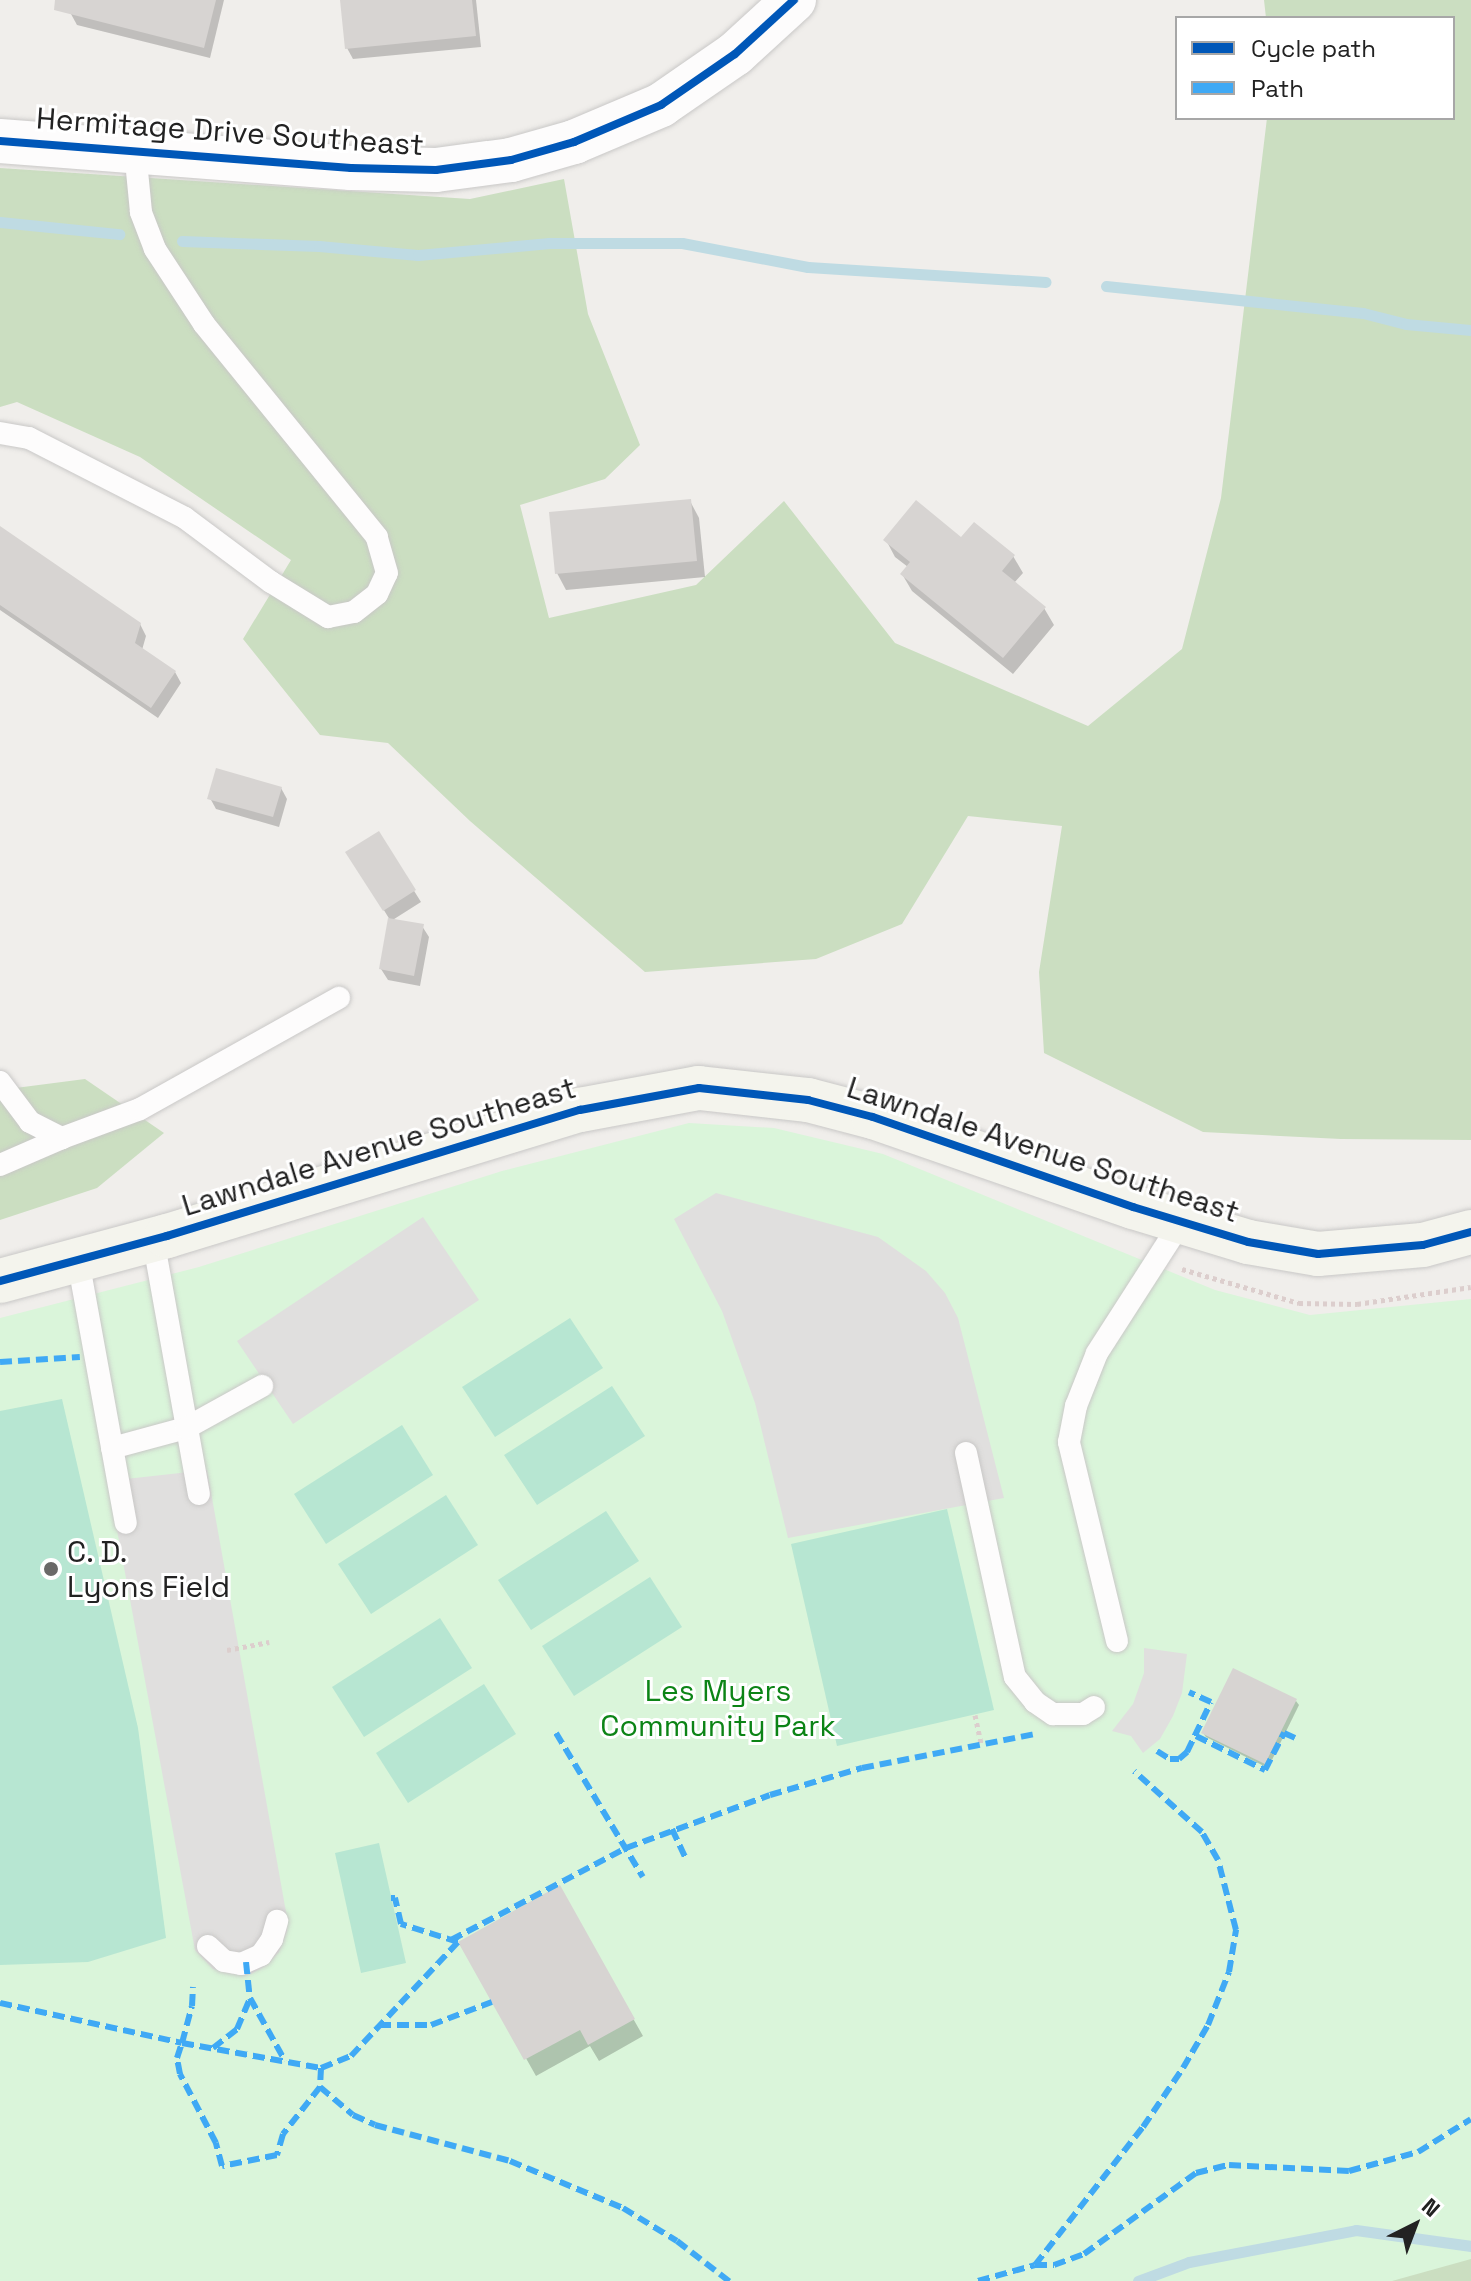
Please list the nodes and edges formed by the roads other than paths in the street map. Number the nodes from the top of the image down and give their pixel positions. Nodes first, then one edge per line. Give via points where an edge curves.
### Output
1 (794, 0) edge
2 (0, 141) edge
3 (135, 151) junction
4 (0, 433) edge
5 (339, 998) dead end
6 (0, 1082) edge
7 (62, 1138) junction
8 (0, 1165) edge
9 (1181, 1222) junction
10 (1471, 1232) edge
11 (153, 1239) junction
12 (78, 1260) junction
13 (0, 1281) edge
14 (262, 1386) dead end
15 (186, 1428) junction
16 (112, 1448) junction
17 (966, 1453) dead end
18 (199, 1494) dead end
19 (126, 1523) dead end
20 (1117, 1641) dead end
21 (1094, 1707) dead end
22 (277, 1921) dead end
23 (208, 1946) dead end

1 - 3 street, Hermitage Drive Southeast via 735,54 661,105 574,142 511,160 436,170 351,168
2 - 3 street, Hermitage Drive Southeast
3 - 4 lane via 141,212 155,249 204,324 377,537 387,573 382,584 354,612 328,617 185,518 29,438
5 - 7 lane via 140,1109
6 - 7 lane via 30,1122
7 - 8 lane
9 - 10 street, Lawndale Avenue Southeast via 1248,1242 1318,1254 1423,1245
9 - 11 street, Lawndale Avenue Southeast via 873,1117 808,1100 699,1088 580,1110
9 - 20 lane via 1097,1353 1076,1406 1069,1442
11 - 12 street, Lawndale Avenue Southeast
11 - 15 lane
12 - 13 street, Lawndale Avenue Southeast
12 - 16 lane
14 - 15 lane
15 - 16 lane
15 - 18 lane
16 - 19 lane
17 - 21 lane via 1015,1677 1053,1714 1083,1714
22 - 23 lane via 261,1955 241,1964 224,1961

